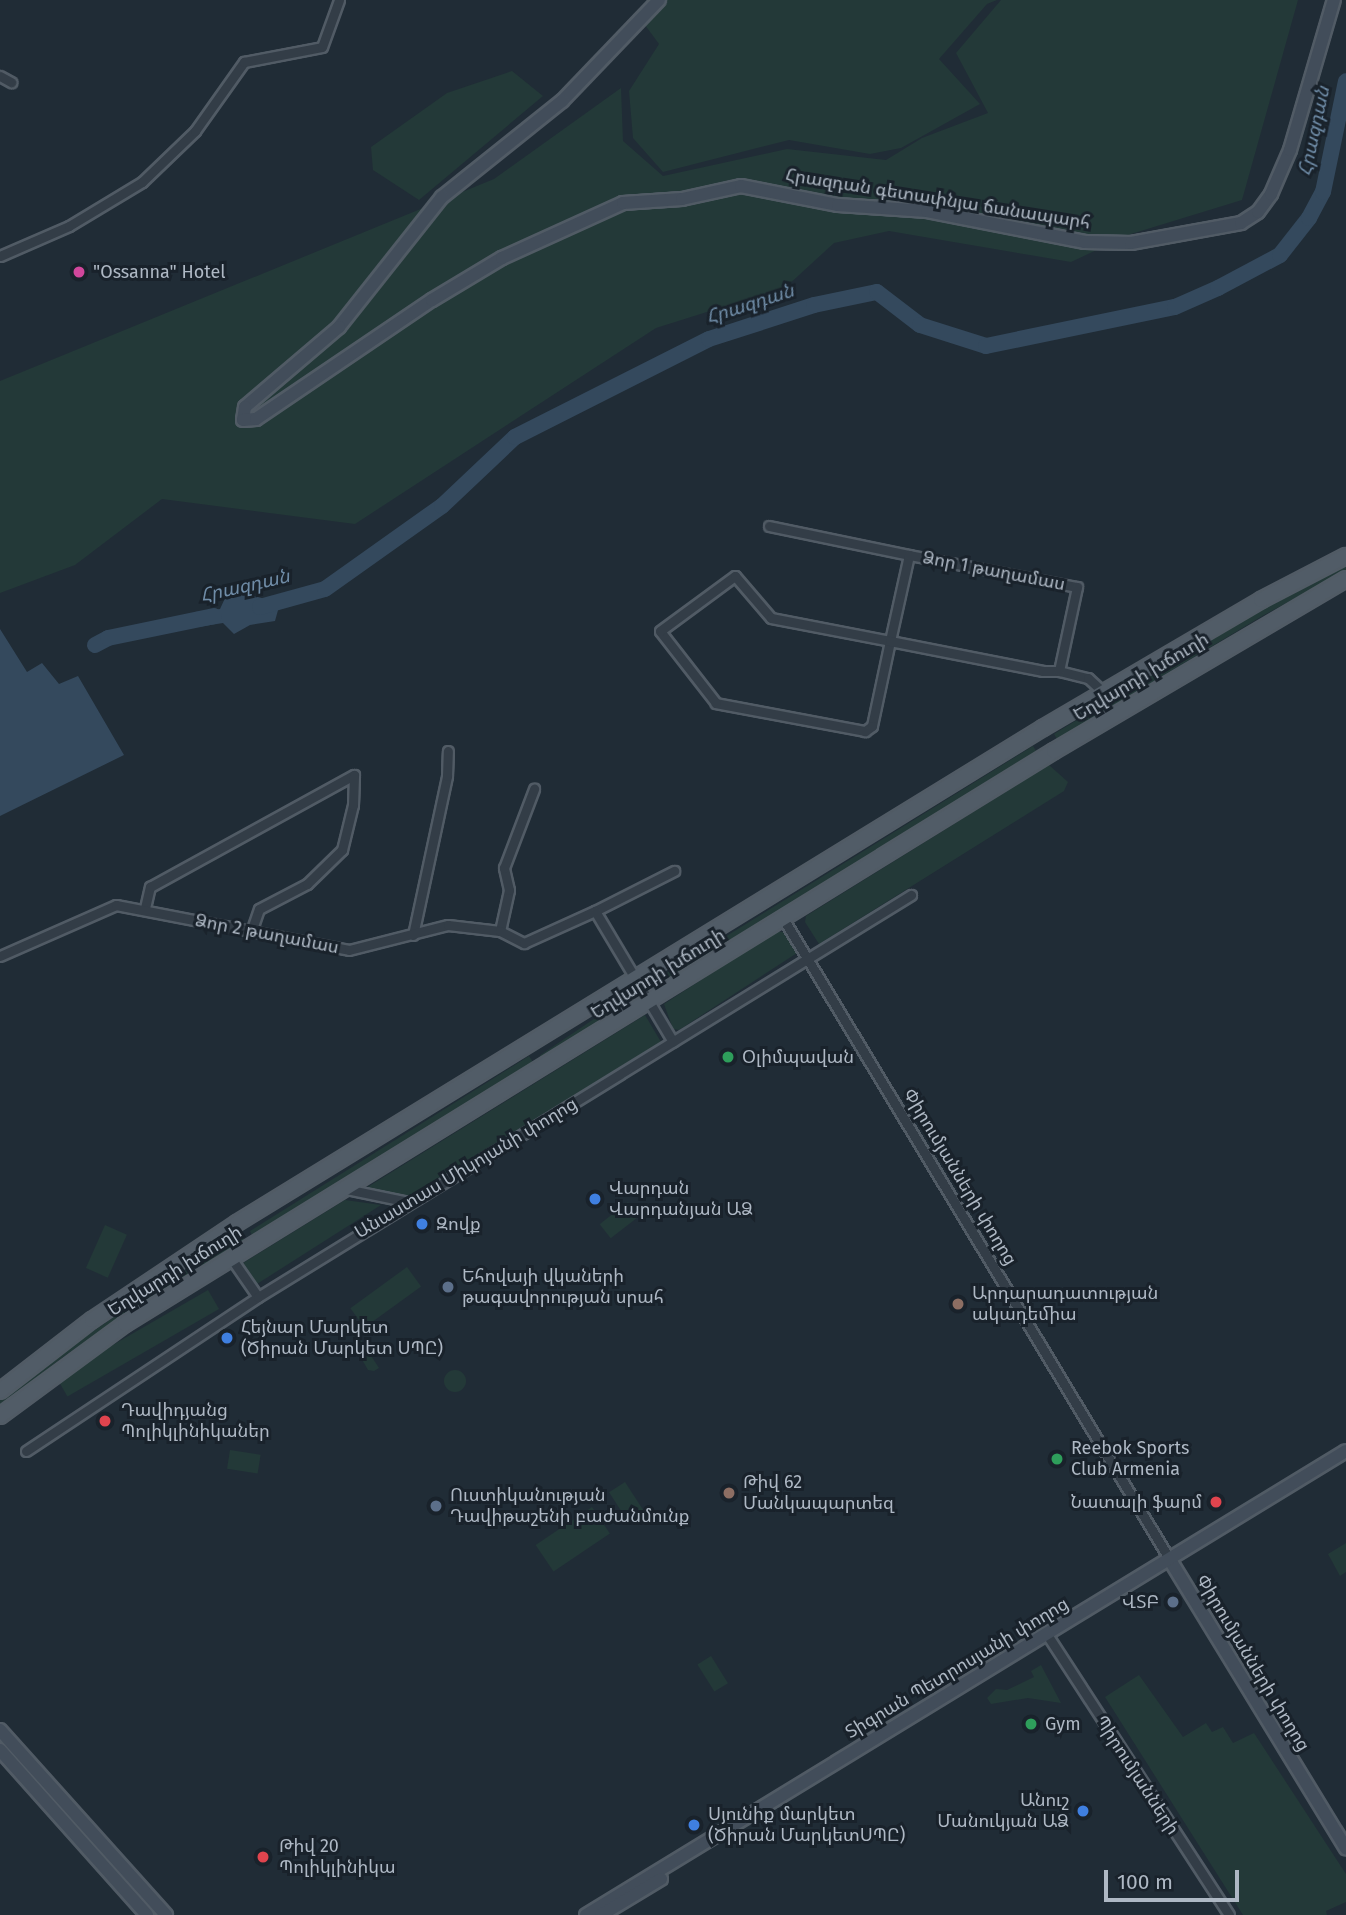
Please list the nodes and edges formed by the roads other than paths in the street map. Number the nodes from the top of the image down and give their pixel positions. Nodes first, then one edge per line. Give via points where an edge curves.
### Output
1 (339, 0) edge
2 (659, 0) edge
3 (1334, 0) edge
4 (0, 76) edge
5 (10, 82) dead end
6 (0, 256) edge
7 (769, 526) dead end
8 (909, 555) junction
9 (1346, 556) edge
10 (1346, 579) edge
11 (890, 641) junction
12 (1059, 671) junction
13 (1103, 692) junction
14 (1043, 728) junction
15 (448, 751) dead end
16 (1054, 751) junction
17 (534, 789) dead end
18 (674, 871) dead end
19 (911, 895) dead end
20 (145, 908) junction
21 (595, 911) junction
22 (784, 920) junction
23 (500, 931) junction
24 (251, 932) junction
25 (413, 936) junction
26 (0, 956) edge
27 (808, 958) junction
28 (635, 978) junction
29 (650, 1002) junction
30 (673, 1042) junction
31 (345, 1189) junction
32 (409, 1202) junction
33 (189, 1255) junction
34 (231, 1258) junction
35 (202, 1276) junction
36 (258, 1297) junction
37 (0, 1391) edge
38 (0, 1416) edge
39 (26, 1451) dead end
40 (1346, 1453) edge
41 (1171, 1562) junction
42 (1048, 1636) junction
43 (0, 1730) edge
44 (0, 1750) edge
45 (1346, 1848) edge
46 (147, 1915) edge
47 (166, 1915) edge
48 (586, 1915) edge
49 (601, 1915) edge
50 (1229, 1915) edge

1 - 6 street via 322,47 244,62 195,131 142,182 69,226
2 - 3 street, Հրազդան գետափնյա ճանապարհ via 562,101 442,197 339,327 245,407 243,420 256,419 502,258 623,203 682,199 741,186 838,205 927,211 1096,242 1155,241 1241,223 1258,212 1290,150
4 - 5 street
7 - 8 street, Ձոր 1 թաղամաս
8 - 11 street, Ձոր 1 թաղամաս
8 - 12 street, Ձոր 1 թաղամաս via 1077,587
9 - 13 main road, Եղվարդի խճուղի
10 - 16 main road, Եղվարդի խճուղի
11 - 11 street, Ձոր 1 թաղամաս via 872,726 865,731 716,703 660,631 735,576 771,618
11 - 12 street, Ձոր 1 թաղամաս
12 - 13 street, Ձոր 1 թաղամաս via 1088,678
13 - 14 main road, Եղվարդի խճուղի
14 - 16 main road
14 - 28 main road, Եղվարդի խճուղի
15 - 25 street via 447,776
16 - 22 main road, Եղվարդի խճուղի
17 - 23 street via 503,868 509,890
18 - 21 street
19 - 27 street, Անաստաս Միկոյանի փողոց
20 - 24 street, Ձոր 2 թաղամաս
20 - 24 street via 150,887 354,775 353,805 342,850 307,884 259,909
20 - 26 street, Ձոր 2 թաղամաս via 116,905
21 - 23 street, Ձոր 2 թաղամաս via 524,943
21 - 28 street
22 - 27 street, Փիրումյանների փողոց
22 - 29 main road, Եղվարդի խճուղի
23 - 25 street, Ձոր 2 թաղամաս via 448,925
24 - 25 street, Ձոր 2 թաղամաս via 349,950
27 - 30 street, Անաստաս Միկոյանի փողոց
27 - 41 street, Փիրումյանների փողոց
28 - 29 street
28 - 33 main road, Եղվարդի խճուղի
29 - 30 street
29 - 31 main road, Եղվարդի խճուղի
30 - 32 street, Անաստաս Միկոյանի փողոց
31 - 32 street
31 - 34 main road, Եղվարդի խճուղի
32 - 36 street, Անաստաս Միկոյանի փողոց
33 - 35 main road
33 - 37 main road, Եղվարդի խճուղի
34 - 35 main road, Եղվարդի խճուղի
34 - 36 street
35 - 38 main road, Եղվարդի խճուղի via 51,1374
36 - 39 street, Անաստաս Միկոյանի փողոց
40 - 41 street, Տիգրան Պետրոսյանի փողոց
41 - 42 street, Տիգրան Պետրոսյանի փողոց
41 - 45 street, Փիրումյանների փողոց
42 - 48 street, Տիգրան Պետրոսյանի փողոց
42 - 49 street, Տիգրան Պետրոսյանի փողոց
42 - 50 street, Պիրումյանների
43 - 47 street
44 - 46 street

